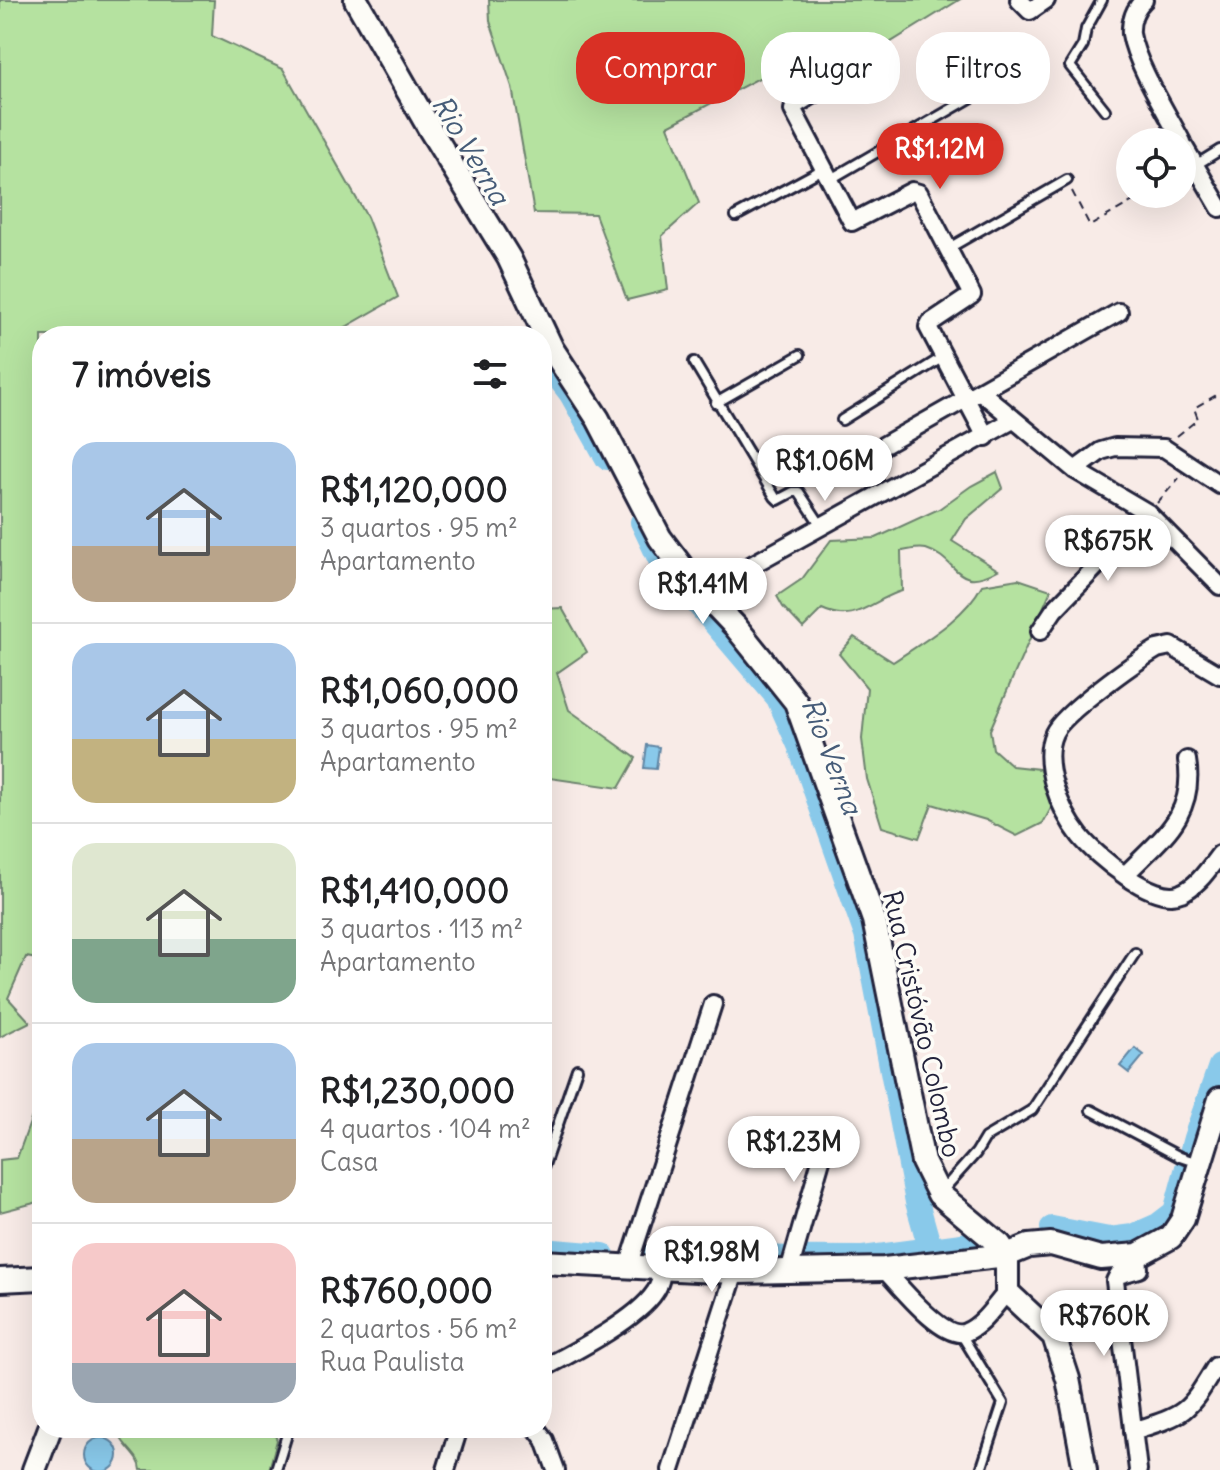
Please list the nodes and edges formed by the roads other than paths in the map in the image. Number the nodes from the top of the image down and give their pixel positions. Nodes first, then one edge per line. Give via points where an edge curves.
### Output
1 (356, 0) edge
2 (1019, 0) edge
3 (1046, 0) edge
4 (1102, 0) edge
5 (1144, 0) edge
6 (797, 104) edge
7 (957, 104) edge
8 (1105, 110) dead end
9 (1175, 128) edge
10 (1220, 150) edge
11 (1196, 165) edge
12 (1196, 169) edge
13 (826, 174) junction
14 (1067, 180) road end
15 (1220, 208) edge
16 (736, 216) dead end
17 (949, 248) junction
18 (1119, 312) dead end
19 (541, 326) edge
20 (552, 349) edge
21 (800, 355) dead end
22 (943, 357) junction
23 (694, 362) dead end
24 (974, 396) junction
25 (716, 403) junction
26 (842, 420) dead end
27 (1013, 420) junction
28 (986, 437) junction
29 (872, 452) dead end
30 (1075, 470) junction
31 (1220, 485) edge
32 (1148, 513) junction
33 (822, 527) junction
34 (1220, 586) edge
35 (735, 626) junction
36 (1040, 631) dead end
37 (1220, 675) edge
38 (1187, 760) dead end
39 (1220, 854) edge
40 (1125, 875) junction
41 (1135, 953) dead end
42 (713, 1004) dead end
43 (577, 1069) dead end
44 (1220, 1099) edge
45 (1091, 1110) dead end
46 (829, 1132) dead end
47 (552, 1142) edge
48 (1190, 1160) junction
49 (939, 1194) junction
50 (1007, 1255) junction
51 (1138, 1255) junction
52 (552, 1263) edge
53 (628, 1267) junction
54 (663, 1269) junction
55 (884, 1269) junction
56 (789, 1271) junction
57 (735, 1272) junction
58 (32, 1278) edge
59 (0, 1280) edge
60 (1007, 1292) junction
61 (961, 1334) junction
62 (552, 1364) edge
63 (1216, 1366) dead end
64 (1133, 1431) junction
65 (46, 1438) edge
66 (286, 1438) edge
67 (456, 1438) edge
68 (544, 1438) edge
69 (34, 1470) edge
70 (276, 1470) edge
71 (446, 1470) edge
72 (556, 1470) edge
73 (671, 1470) edge
74 (981, 1470) edge
75 (1085, 1470) edge
76 (1138, 1470) edge

1 - 19 main road, Rua Cristóvão Colombo via 509,258
2 - 3 street via 1030,11
4 - 8 lane via 1070,66
5 - 9 street via 1132,17 1131,34
6 - 13 street via 793,110
7 - 13 lane
10 - 11 lane
12 - 15 street
13 - 16 lane
13 - 17 street via 852,222 916,191
14 - 17 lane
17 - 22 street via 972,295 930,323
18 - 24 street
20 - 35 main road, Rua Cristóvão Colombo via 598,419 660,538
21 - 25 lane
22 - 24 street
22 - 26 lane
23 - 25 lane
24 - 27 street
24 - 28 street
24 - 29 street
25 - 33 lane via 775,497 799,492
27 - 28 street
27 - 30 street
28 - 33 street
30 - 31 street via 1115,447 1164,448
30 - 32 street
32 - 34 street
32 - 36 street
33 - 35 street via 724,581 721,595
35 - 49 main road, Rua Cristóvão Colombo via 796,702 874,920 920,1149
37 - 40 street via 1171,646 1157,649 1067,717 1054,733 1048,758 1063,807 1080,836
38 - 40 street via 1186,806
39 - 40 street via 1180,894 1163,895
41 - 49 lane via 1032,1110 985,1138
42 - 53 street
43 - 47 lane
44 - 48 main road
45 - 48 lane
46 - 56 street
48 - 51 main road via 1183,1219 1171,1237
49 - 50 main road, Rua Cristóvão Colombo
50 - 51 main road via 1051,1244 1101,1258
50 - 55 main road
50 - 60 main road
51 - 64 street via 1139,1269 1118,1275 1115,1281
52 - 53 main road
53 - 54 main road
54 - 57 main road
54 - 62 street via 649,1301 589,1345
55 - 56 main road
55 - 61 street via 945,1330
56 - 57 main road
57 - 73 street
58 - 59 main road
60 - 61 street via 975,1327
60 - 75 main road via 1054,1336
61 - 74 lane via 1003,1403
63 - 64 street via 1192,1405 1176,1418
64 - 76 street
65 - 69 main road
66 - 70 lane
67 - 71 street
68 - 72 street

